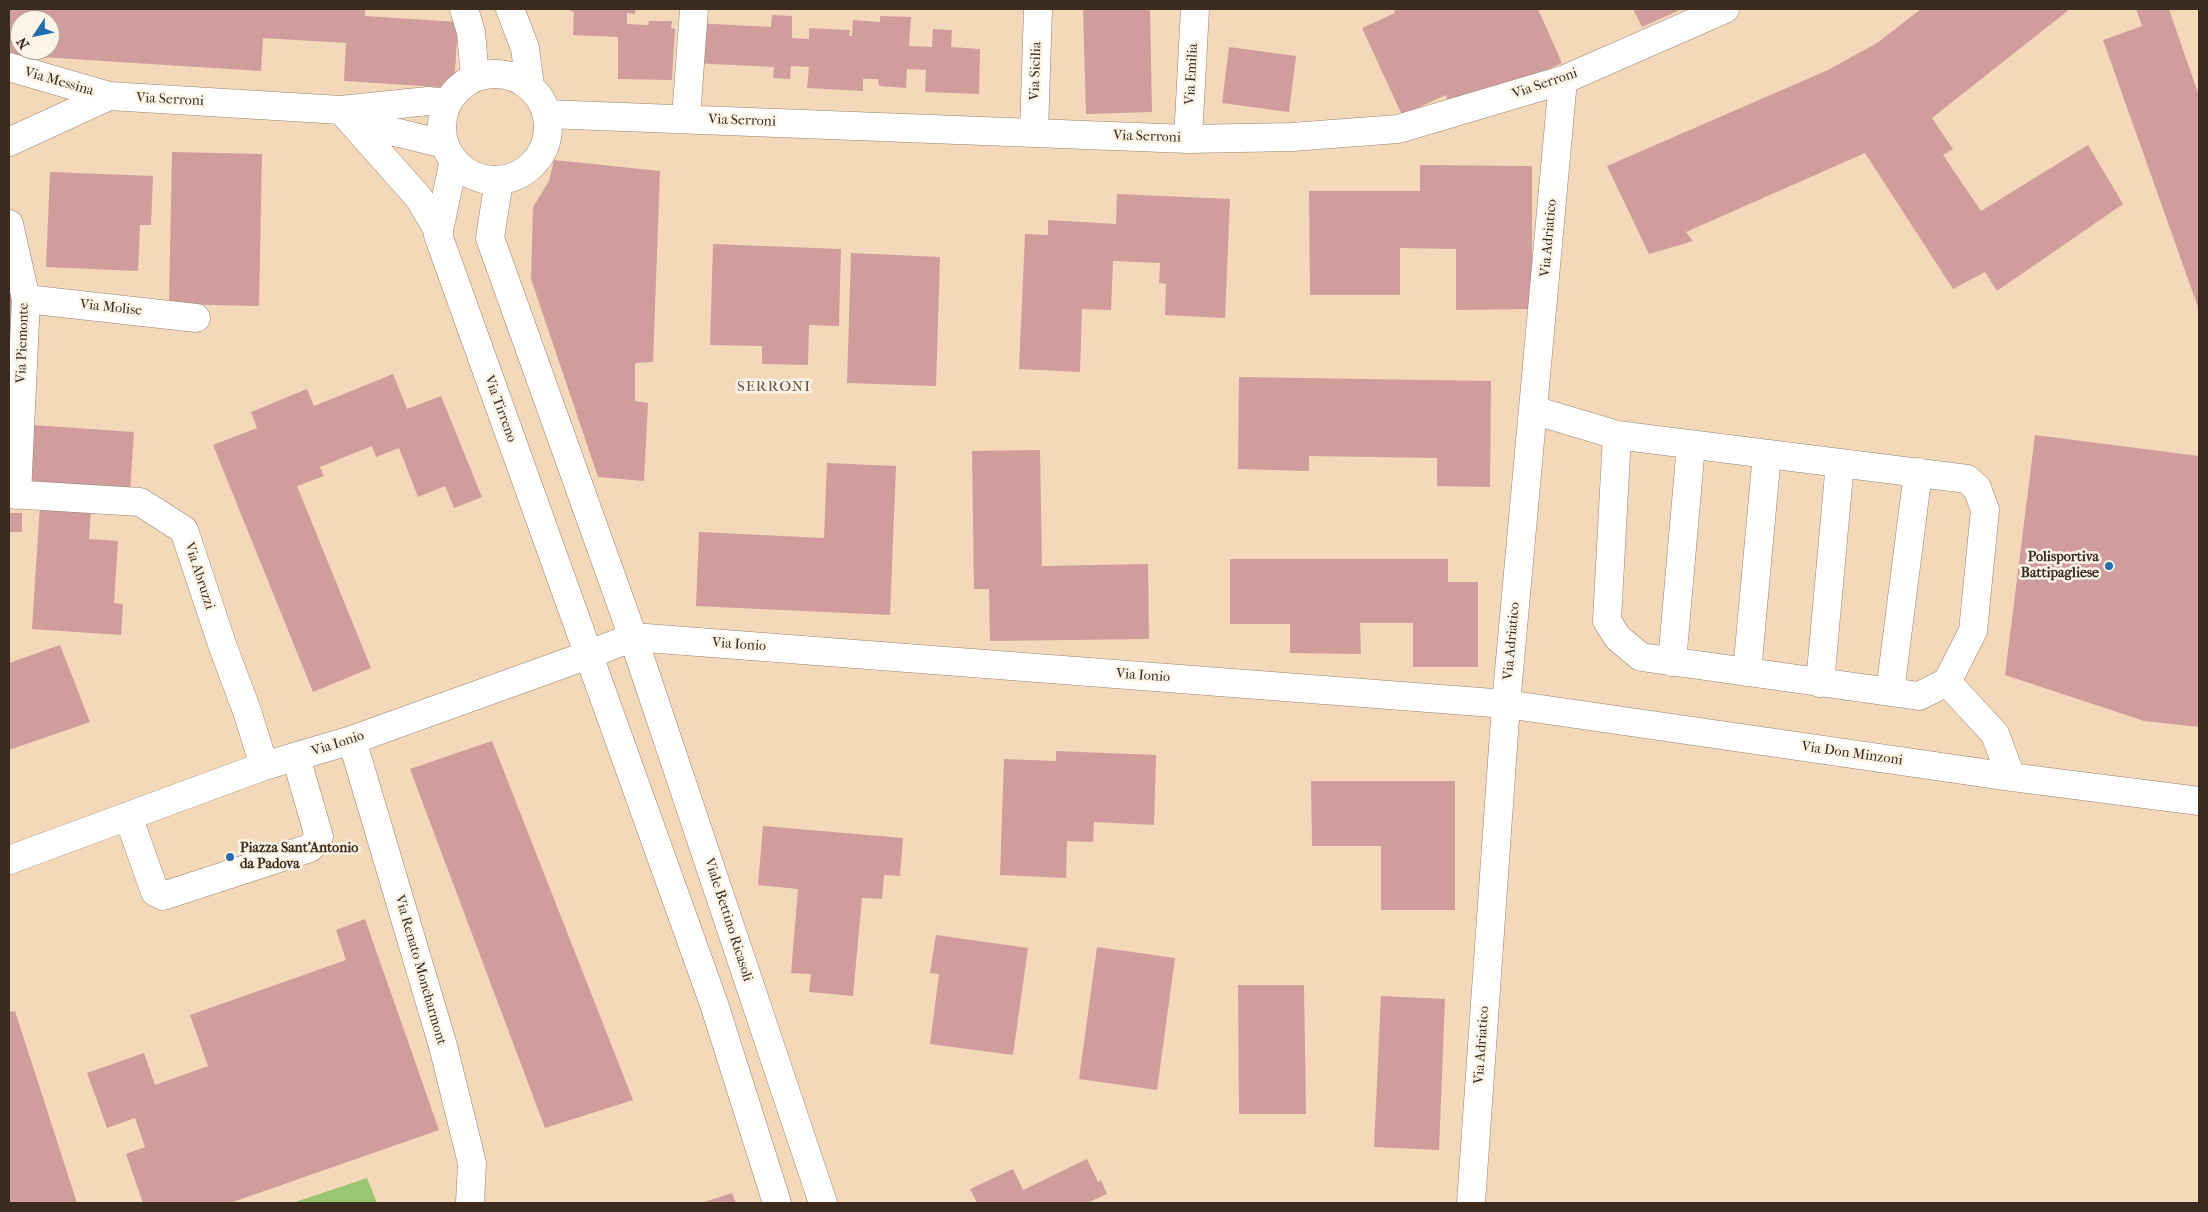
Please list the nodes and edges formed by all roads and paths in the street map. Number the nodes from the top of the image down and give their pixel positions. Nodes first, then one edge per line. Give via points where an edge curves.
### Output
1 (464, 9) edge
2 (510, 9) edge
3 (694, 9) edge
4 (1038, 9) edge
5 (1195, 9) edge
6 (1726, 9) edge
7 (9, 67) edge
8 (475, 77) junction
9 (1563, 80) junction
10 (530, 86) junction
11 (110, 96) junction
12 (447, 102) junction
13 (341, 110) junction
14 (546, 114) junction
15 (686, 118) junction
16 (1034, 132) junction
17 (1188, 139) junction
18 (9, 142) edge
19 (449, 152) junction
20 (499, 180) junction
21 (9, 224) edge
22 (439, 232) junction
23 (26, 299) junction
24 (196, 318) dead end
25 (1533, 410) junction
26 (1617, 435) junction
27 (1691, 445) junction
28 (1767, 454) junction
29 (1840, 463) junction
30 (1918, 472) junction
31 (13, 494) edge
32 (633, 637) junction
33 (588, 655) junction
34 (1672, 662) junction
35 (1747, 672) junction
36 (1947, 682) junction
37 (1820, 683) junction
38 (1890, 692) junction
39 (1506, 704) junction
40 (352, 740) junction
41 (296, 757) junction
42 (264, 766) junction
43 (2011, 777) junction
44 (2199, 801) edge
45 (128, 816) junction
46 (9, 860) edge
47 (470, 1203) edge
48 (777, 1203) edge
49 (823, 1203) edge
50 (1472, 1203) edge

1 - 8 street via 471,32
2 - 10 street via 525,48
3 - 15 street
4 - 16 street, Via Sicilia
5 - 17 street, Via Emilia
6 - 9 street, Via Serroni
7 - 11 street, Via Messina
8 - 10 street via 508,75
8 - 12 street via 453,92
9 - 17 street, Via Serroni via 1398,130
9 - 25 street, Via Adriatico
10 - 14 street
11 - 13 street, Via Serroni
11 - 18 street, Via Serroni
12 - 13 street, Via Serroni
12 - 19 street via 441,127
13 - 19 street, Via Serroni via 366,125
13 - 22 street via 419,198
14 - 15 street, Via Serroni
14 - 20 street via 548,130 544,147 534,163 519,174
15 - 16 street, Via Serroni
16 - 17 street, Via Serroni
19 - 20 street via 472,175
19 - 22 street, Via Tirreno
20 - 32 street via 490,238
21 - 23 street, Via Piemonte
22 - 33 street, Via Tirreno
23 - 24 street, Via Molise
23 - 31 street, Via Piemonte
25 - 26 street
25 - 39 street, Via Adriatico
26 - 27 street
26 - 34 street via 1607,621 1618,638 1641,657
27 - 28 street
27 - 34 street
28 - 29 street
28 - 35 street
29 - 30 street
29 - 37 street
30 - 36 street via 1967,479 1977,488 1984,510 1973,631
30 - 38 street
31 - 42 street, Via Abruzzi via 140,502 184,530
32 - 33 street, Via Ionio
32 - 39 street, Via Ionio
32 - 49 street, Viale Bettino Ricasoli
33 - 40 street, Via Ionio
33 - 48 street via 714,1004
34 - 35 street
35 - 37 street
36 - 38 street via 1919,696
36 - 43 street via 1995,734
37 - 38 street
39 - 43 street, Via Don Minzoni
39 - 50 street, Via Adriatico
40 - 41 street, Via Ionio
40 - 47 street, Via Renato Moncharmont via 443,1046 472,1163
41 - 42 street, Via Ionio
41 - 45 street via 319,837 310,848 163,896 155,892
42 - 45 street, Via Ionio
43 - 44 street, Via Don Minzoni
45 - 46 street, Via Ionio

